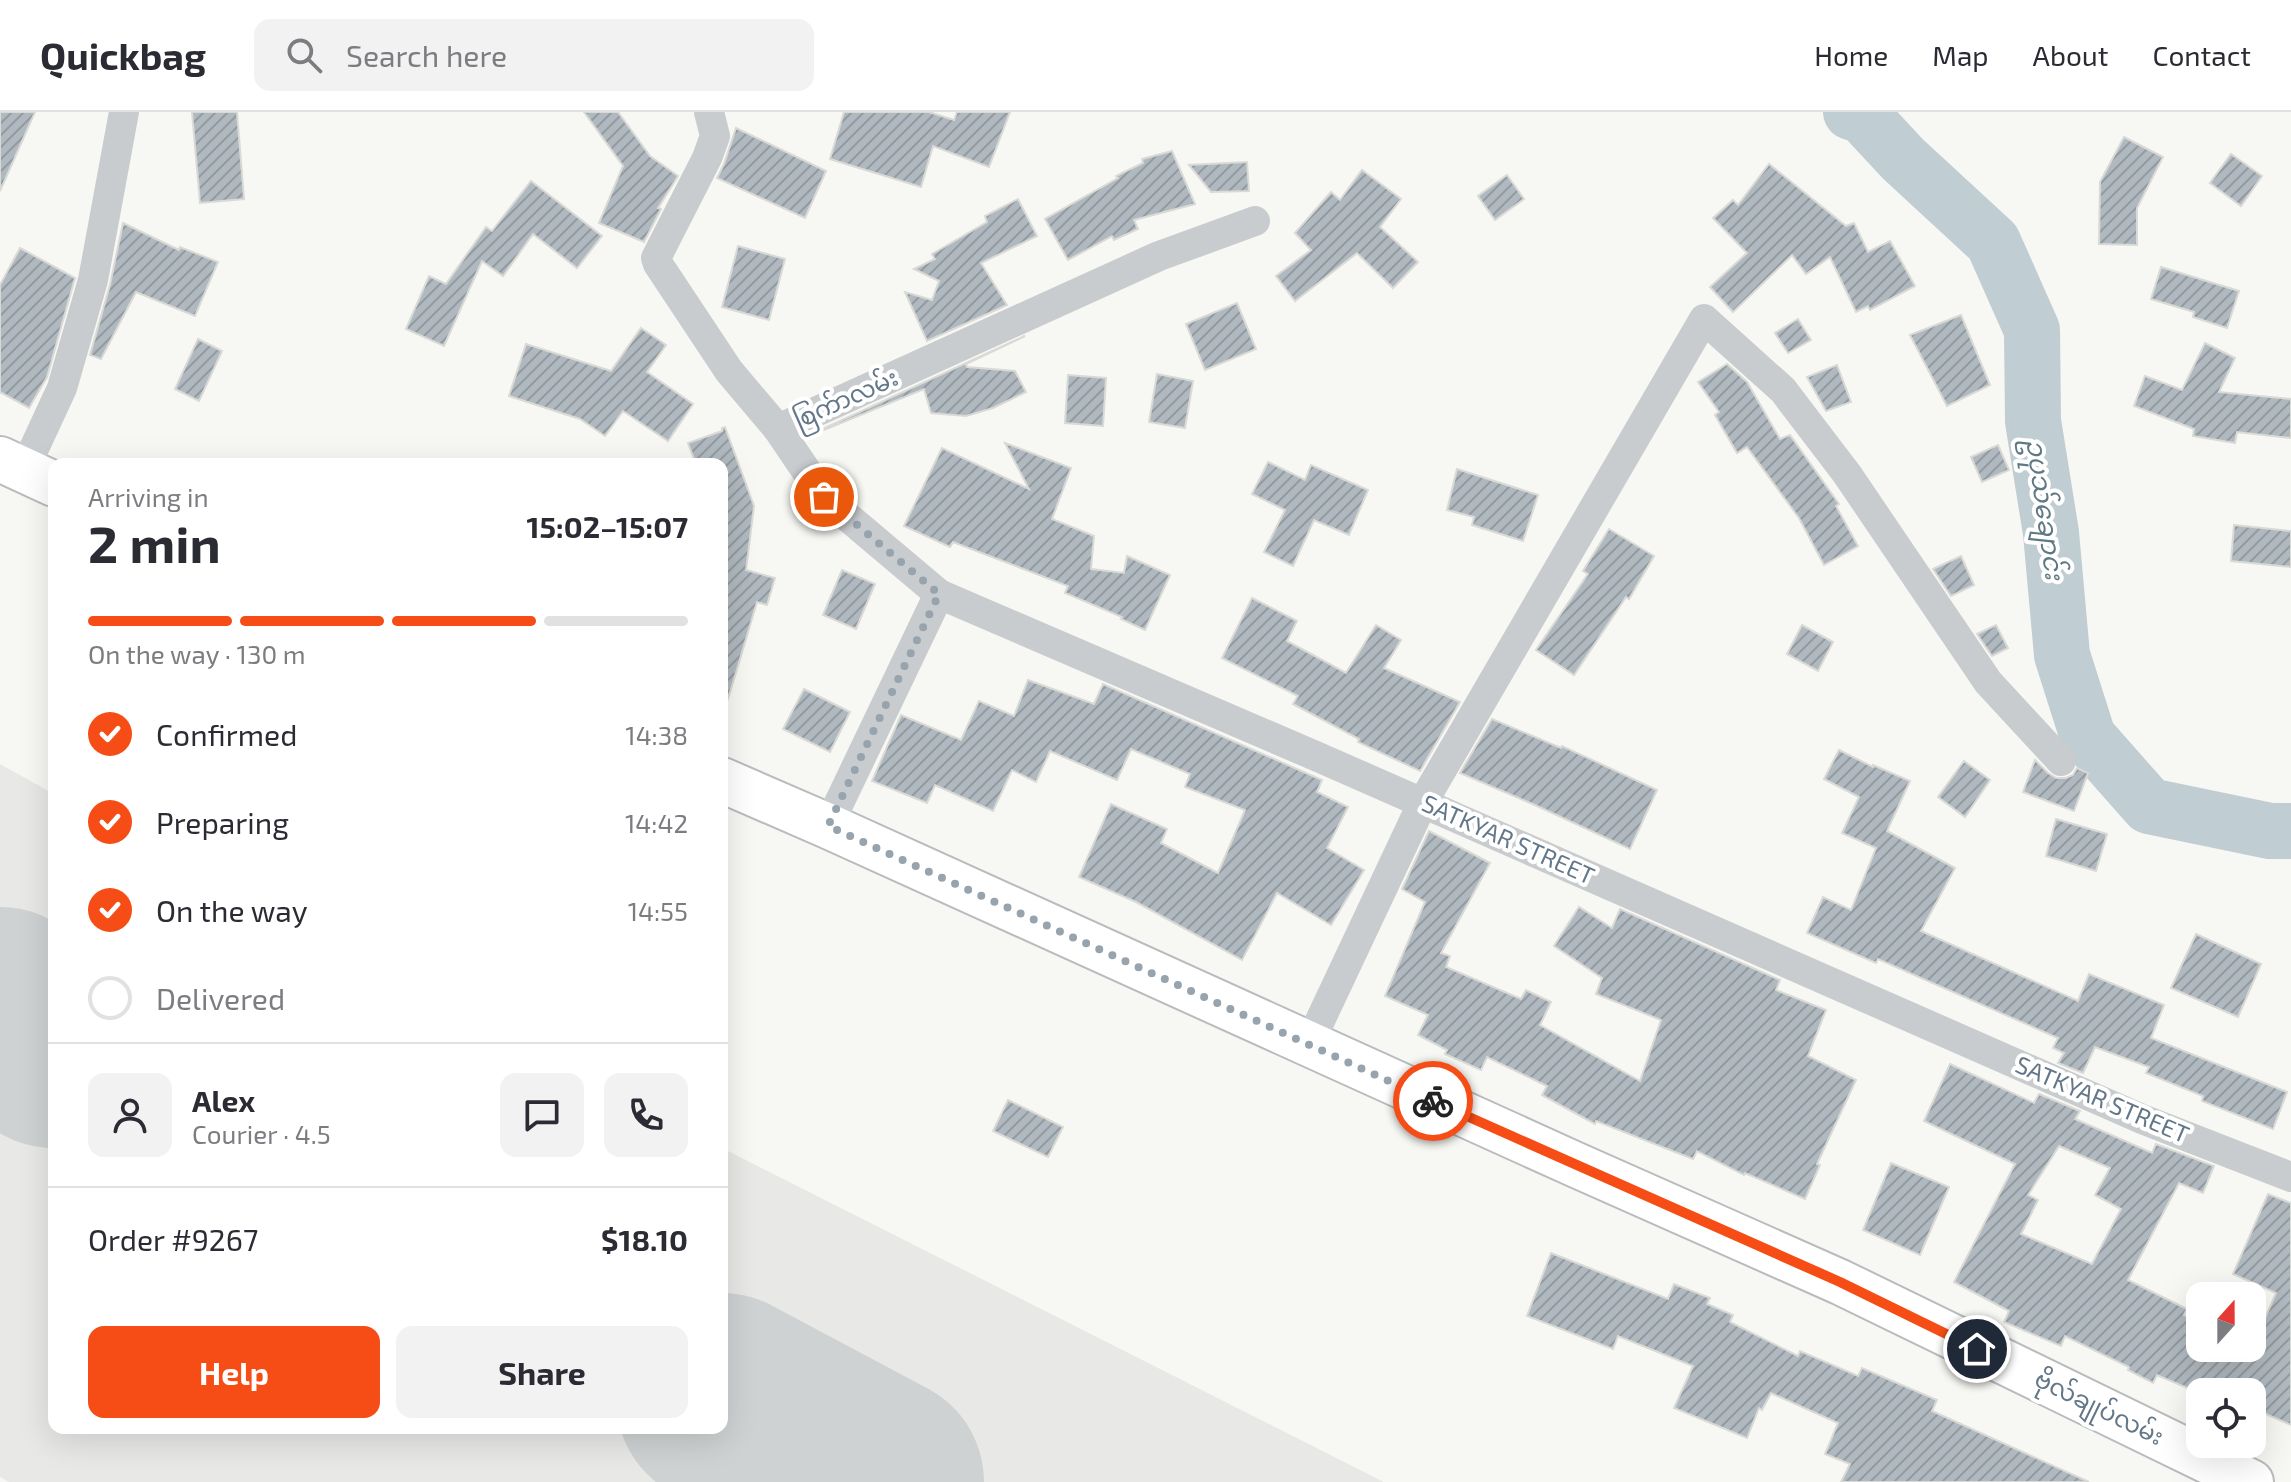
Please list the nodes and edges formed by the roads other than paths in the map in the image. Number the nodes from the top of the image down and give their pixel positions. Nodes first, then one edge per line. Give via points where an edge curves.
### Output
1 (124, 112) edge
2 (718, 120) edge
3 (1255, 221) dead end
4 (778, 429) junction
5 (26, 471) edge
6 (939, 594) junction
7 (2061, 761) dead end
8 (728, 783) edge
9 (1423, 802) junction
10 (828, 826) junction
11 (1309, 1044) junction
12 (2291, 1177) edge
13 (2251, 1482) edge

1 - 5 street via 93,280 62,388
2 - 4 street, စြက်ာလမ်း via 707,158 656,258 729,371
3 - 4 street, စြက်ာလမ်း via 1159,256
4 - 6 street, SATKYAR STREET via 824,497
6 - 9 street, SATKYAR STREET
6 - 10 street
7 - 9 street via 1988,682 1847,474 1783,390 1704,319
8 - 10 highway, ဗိုလ်ချုပ်လမ်း
9 - 11 street
9 - 12 street, SATKYAR STREET via 2142,1119
10 - 11 highway, ဗိုလ်ချုပ်လမ်း
11 - 13 highway, ဗိုလ်ချုပ်လမ်း via 1840,1282

